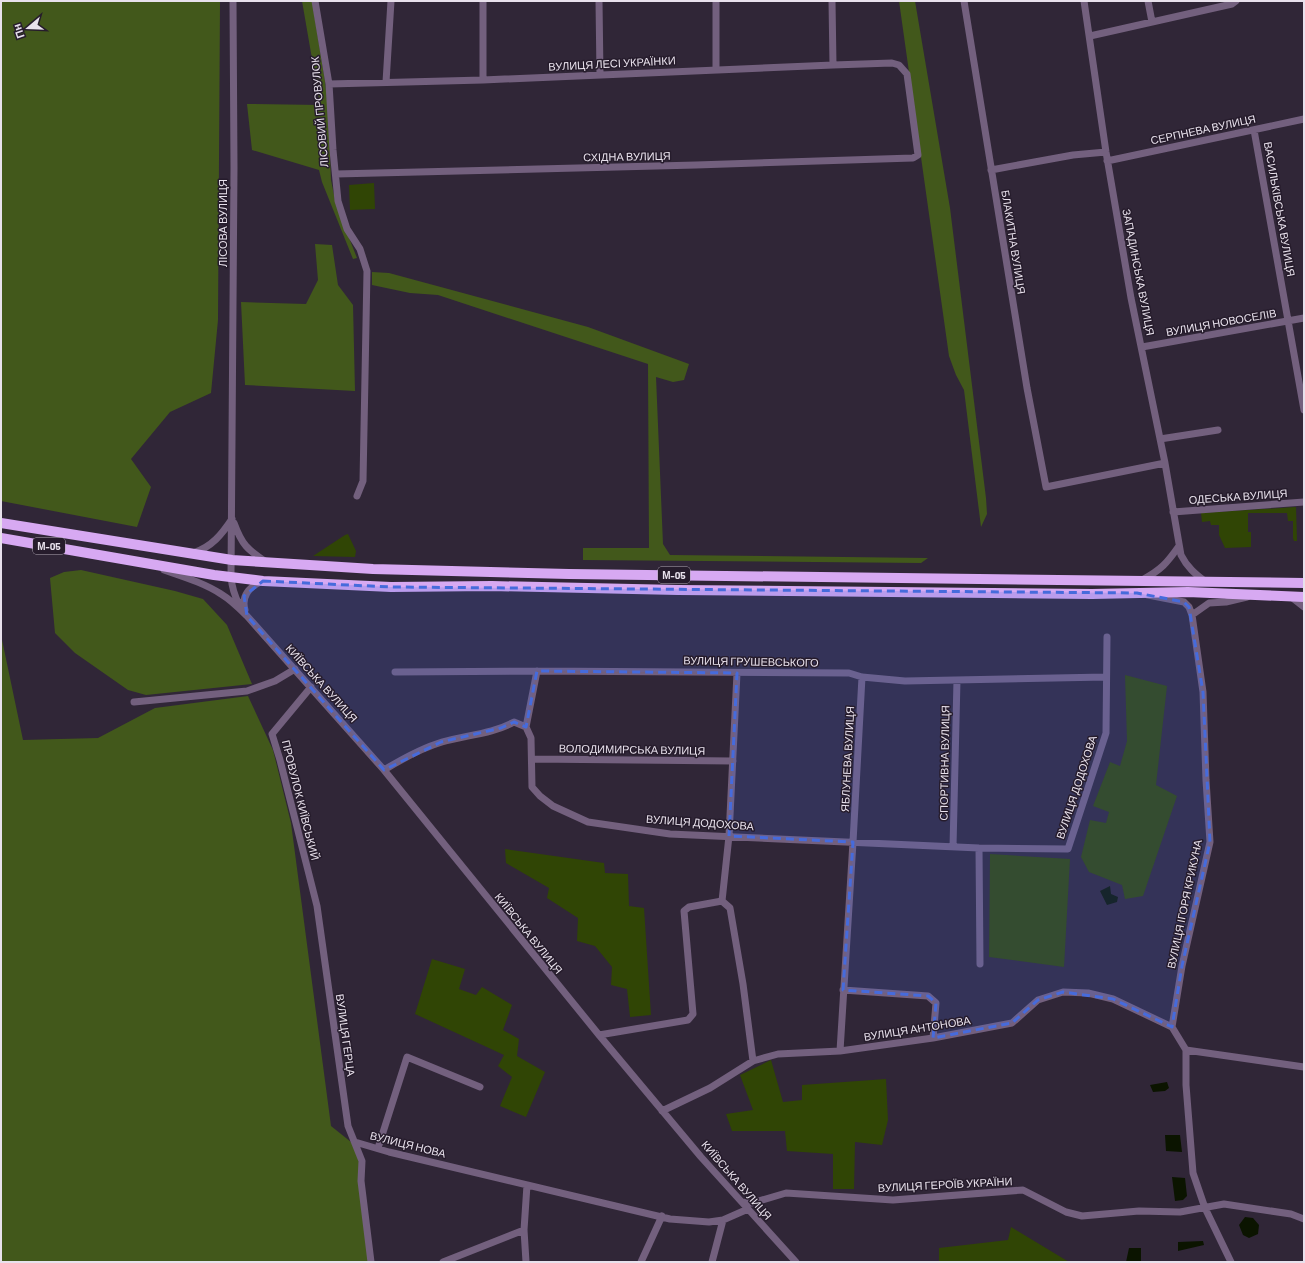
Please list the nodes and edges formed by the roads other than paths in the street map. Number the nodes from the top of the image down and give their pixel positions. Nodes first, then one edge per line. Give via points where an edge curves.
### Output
1 (233, 1) edge
2 (315, 1) edge
3 (390, 1) edge
4 (483, 1) edge
5 (600, 1) edge
6 (716, 1) edge
7 (832, 1) edge
8 (964, 1) edge
9 (1084, 1) edge
10 (1148, 1) edge
11 (1236, 1) edge
12 (1152, 22) junction
13 (1090, 36) junction
14 (833, 64) junction
15 (716, 70) junction
16 (600, 75) junction
17 (483, 80) junction
18 (386, 82) junction
19 (329, 84) junction
20 (1304, 119) edge
21 (1254, 130) junction
22 (1106, 152) junction
23 (918, 155) joint
24 (1107, 161) junction
25 (992, 170) junction
26 (336, 174) junction
27 (1304, 318) edge
28 (1288, 321) junction
29 (1142, 348) junction
30 (1304, 410) edge
31 (1218, 430) dead end
32 (1160, 440) junction
33 (1165, 463) junction
34 (357, 496) dead end
35 (1304, 502) edge
36 (1173, 512) junction
37 (232, 518) junction
38 (1, 523) edge
39 (1, 538) edge
40 (1180, 546) junction
41 (190, 554) junction
42 (232, 560) junction
43 (143, 563) junction
44 (268, 563) junction
45 (231, 577) junction
46 (263, 581) junction
47 (1141, 581) junction
48 (1206, 582) junction
49 (1304, 583) edge
50 (1137, 593) junction
51 (1257, 595) junction
52 (1290, 596) junction
53 (1304, 597) edge
54 (1304, 606) edge
55 (1192, 615) junction
56 (247, 616) junction
57 (1107, 637) dead end
58 (295, 669) junction
59 (537, 671) junction
60 (395, 672) dead end
61 (737, 673) junction
62 (862, 677) junction
63 (1106, 677) junction
64 (958, 680) junction
65 (311, 687) junction
66 (134, 702) dead end
67 (526, 726) junction
68 (532, 759) junction
69 (733, 761) junction
70 (384, 770) junction
71 (729, 836) junction
72 (853, 842) junction
73 (953, 847) junction
74 (978, 848) junction
75 (722, 901) junction
76 (320, 931) joint
77 (980, 964) dead end
78 (843, 990) junction
79 (1172, 1027) junction
80 (598, 1035) junction
81 (933, 1038) junction
82 (1186, 1050) junction
83 (840, 1051) junction
84 (753, 1062) junction
85 (1304, 1067) edge
86 (480, 1087) dead end
87 (662, 1111) junction
88 (355, 1142) junction
89 (378, 1148) junction
90 (527, 1185) junction
91 (742, 1202) junction
92 (1205, 1208) junction
93 (748, 1209) junction
94 (662, 1216) junction
95 (1304, 1219) edge
96 (723, 1220) junction
97 (524, 1230) junction
98 (371, 1262) edge
99 (444, 1262) edge
100 (526, 1262) edge
101 (641, 1262) edge
102 (712, 1262) edge
103 (796, 1262) edge
104 (1231, 1262) edge

1 - 37 street, ЛІСОВА ВУЛИЦЯ
2 - 19 street, ЛІСОВИЙ ПРОВУЛОК
3 - 18 street
4 - 17 street
5 - 16 street
6 - 15 street
7 - 14 street
8 - 25 street, БЛАКИТНА ВУЛИЦЯ
9 - 13 street, ЗАПАДИНСЬКА ВУЛИЦЯ
10 - 12 street
11 - 12 street
12 - 13 street
13 - 22 street, ЗАПАДИНСЬКА ВУЛИЦЯ
14 - 15 street, ВУЛИЦЯ ЛЕСІ УКРАЇНКИ
14 - 23 street, ВУЛИЦЯ ЛЕСІ УКРАЇНКИ via 892,63 903,69 907,74
15 - 16 street, ВУЛИЦЯ ЛЕСІ УКРАЇНКИ
16 - 17 street, ВУЛИЦЯ ЛЕСІ УКРАЇНКИ
17 - 18 street, ВУЛИЦЯ ЛЕСІ УКРАЇНКИ
18 - 19 street, ВУЛИЦЯ ЛЕСІ УКРАЇНКИ
19 - 26 street, ЛІСОВИЙ ПРОВУЛОК
20 - 21 street, СЕРПНЕВА ВУЛИЦЯ
21 - 24 street, СЕРПНЕВА ВУЛИЦЯ
21 - 28 street, ВАСИЛЬКІВСЬКА ВУЛИЦЯ
22 - 24 street, ЗАПАДИНСЬКА ВУЛИЦЯ
22 - 25 street via 1074,155
23 - 26 street, СХІДНА ВУЛИЦЯ via 913,158 766,163
24 - 29 street, ЗАПАДИНСЬКА ВУЛИЦЯ
25 - 33 street, БЛАКИТНА ВУЛИЦЯ via 1027,388 1046,487
26 - 34 street, ЛІСОВИЙ ПРОВУЛОК via 338,201 347,229 360,249 367,271 363,481
27 - 28 street, ВУЛИЦЯ НОВОСЕЛІВ
28 - 29 street, ВУЛИЦЯ НОВОСЕЛІВ
28 - 30 street, ВАСИЛЬКІВСЬКА ВУЛИЦЯ
29 - 32 street, ЗАПАДИНСЬКА ВУЛИЦЯ
31 - 32 street
32 - 33 street, ЗАПАДИНСЬКА ВУЛИЦЯ
33 - 36 street, ЗАПАДИНСЬКА ВУЛИЦЯ
35 - 36 street, ОДЕСЬКА ВУЛИЦЯ
36 - 40 street, ЗАПАДИНСЬКА ВУЛИЦЯ
37 - 41 street via 215,542
37 - 42 street, ЛІСОВА ВУЛИЦЯ
37 - 44 street via 243,543
38 - 41 highway, М-05
39 - 43 highway, М-05
40 - 47 street via 1167,563
40 - 48 street, ЗАПАДИНСЬКА ВУЛИЦЯ via 1185,564
41 - 42 highway, М-05
42 - 44 highway, М-05
42 - 45 street, ЛІСОВА ВУЛИЦЯ
43 - 45 highway, М-05
43 - 56 street via 199,582 221,593
44 - 47 highway, М-05 via 490,573
45 - 46 highway, М-05
45 - 56 street, ЛІСОВА ВУЛИЦЯ via 235,598
46 - 50 highway, М-05 via 391,587
46 - 56 street via 248,590 244,596
47 - 48 highway, М-05
48 - 49 highway, М-05
50 - 51 highway, М-05
50 - 55 street via 1184,602
51 - 52 highway, М-05
51 - 55 street via 1226,602 1210,602
52 - 53 highway, М-05
52 - 54 street
55 - 79 street, ВУЛИЦЯ ІГОРЯ КРИКУНА via 1203,692 1210,842 1182,966
56 - 58 street, КИЇВСЬКА ВУЛИЦЯ
57 - 63 street, ВУЛИЦЯ ДОДОХОВА
58 - 65 street, КИЇВСЬКА ВУЛИЦЯ
58 - 66 street via 275,681 247,691
59 - 60 street, ВУЛИЦЯ ГРУШЕВСЬКОГО
59 - 61 street, ВУЛИЦЯ ГРУШЕВСЬКОГО
59 - 67 street
61 - 62 street, ВУЛИЦЯ ГРУШЕВСЬКОГО via 849,673
61 - 69 street
62 - 64 street, ВУЛИЦЯ ГРУШЕВСЬКОГО via 905,681
62 - 72 street, ЯБЛУНЕВА ВУЛИЦЯ
63 - 64 street, ВУЛИЦЯ ГРУШЕВСЬКОГО
63 - 74 street, ВУЛИЦЯ ДОДОХОВА via 1106,733 1068,849
64 - 73 street, СПОРТИВНА ВУЛИЦЯ
65 - 70 street, КИЇВСЬКА ВУЛИЦЯ
65 - 76 street, ПРОВУЛОК КИЇВСЬКИЙ via 272,734 316,906
67 - 68 street, ВУЛИЦЯ ДОДОХОВА via 531,738
67 - 70 street via 514,722 501,728 441,742
68 - 69 street, ВОЛОДИМИРСЬКА ВУЛИЦЯ
68 - 71 street, ВУЛИЦЯ ДОДОХОВА via 532,787 540,796 553,806 588,822 670,834
69 - 71 street
70 - 80 street, КИЇВСЬКА ВУЛИЦЯ
71 - 72 street, ВУЛИЦЯ ДОДОХОВА
71 - 75 street
72 - 73 street, ВУЛИЦЯ ДОДОХОВА
72 - 78 street
73 - 74 street, ВУЛИЦЯ ДОДОХОВА
74 - 77 street
75 - 80 street via 689,906 684,911 693,1014 688,1020
75 - 84 street via 730,908
76 - 88 street, ВУЛИЦЯ ГЕРЦА via 348,1126
78 - 81 street via 928,996 936,1003
78 - 83 street
79 - 81 street, ВУЛИЦЯ АНТОНОВА via 1113,999 1088,993 1063,992 1038,1000 1012,1023
79 - 82 street
80 - 87 street, КИЇВСЬКА ВУЛИЦЯ
81 - 83 street, ВУЛИЦЯ АНТОНОВА
82 - 85 street
82 - 92 street via 1193,1173
83 - 84 street, ВУЛИЦЯ АНТОНОВА via 778,1054
84 - 87 street, ВУЛИЦЯ АНТОНОВА via 710,1088
86 - 89 street via 407,1057
87 - 91 street, КИЇВСЬКА ВУЛИЦЯ
88 - 89 street, ВУЛИЦЯ НОВА
88 - 98 street, ВУЛИЦЯ НОВА via 362,1161 361,1181
89 - 90 street, ВУЛИЦЯ НОВА
90 - 94 street, ВУЛИЦЯ НОВА
90 - 97 street
91 - 92 street, ВУЛИЦЯ ГЕРОЇВ УКРАЇНИ via 752,1203 786,1193 893,1200 1023,1190 1066,1212 1082,1216 1139,1211 1180,1212
91 - 93 street, КИЇВСЬКА ВУЛИЦЯ
92 - 95 street, ВУЛИЦЯ ГЕРОЇВ УКРАЇНИ via 1224,1204 1291,1214
92 - 104 street
93 - 96 street, ВУЛИЦЯ НОВА
93 - 103 street, КИЇВСЬКА ВУЛИЦЯ
94 - 96 street, ВУЛИЦЯ НОВА via 709,1222
94 - 101 street
96 - 102 street
97 - 99 street
97 - 100 street

